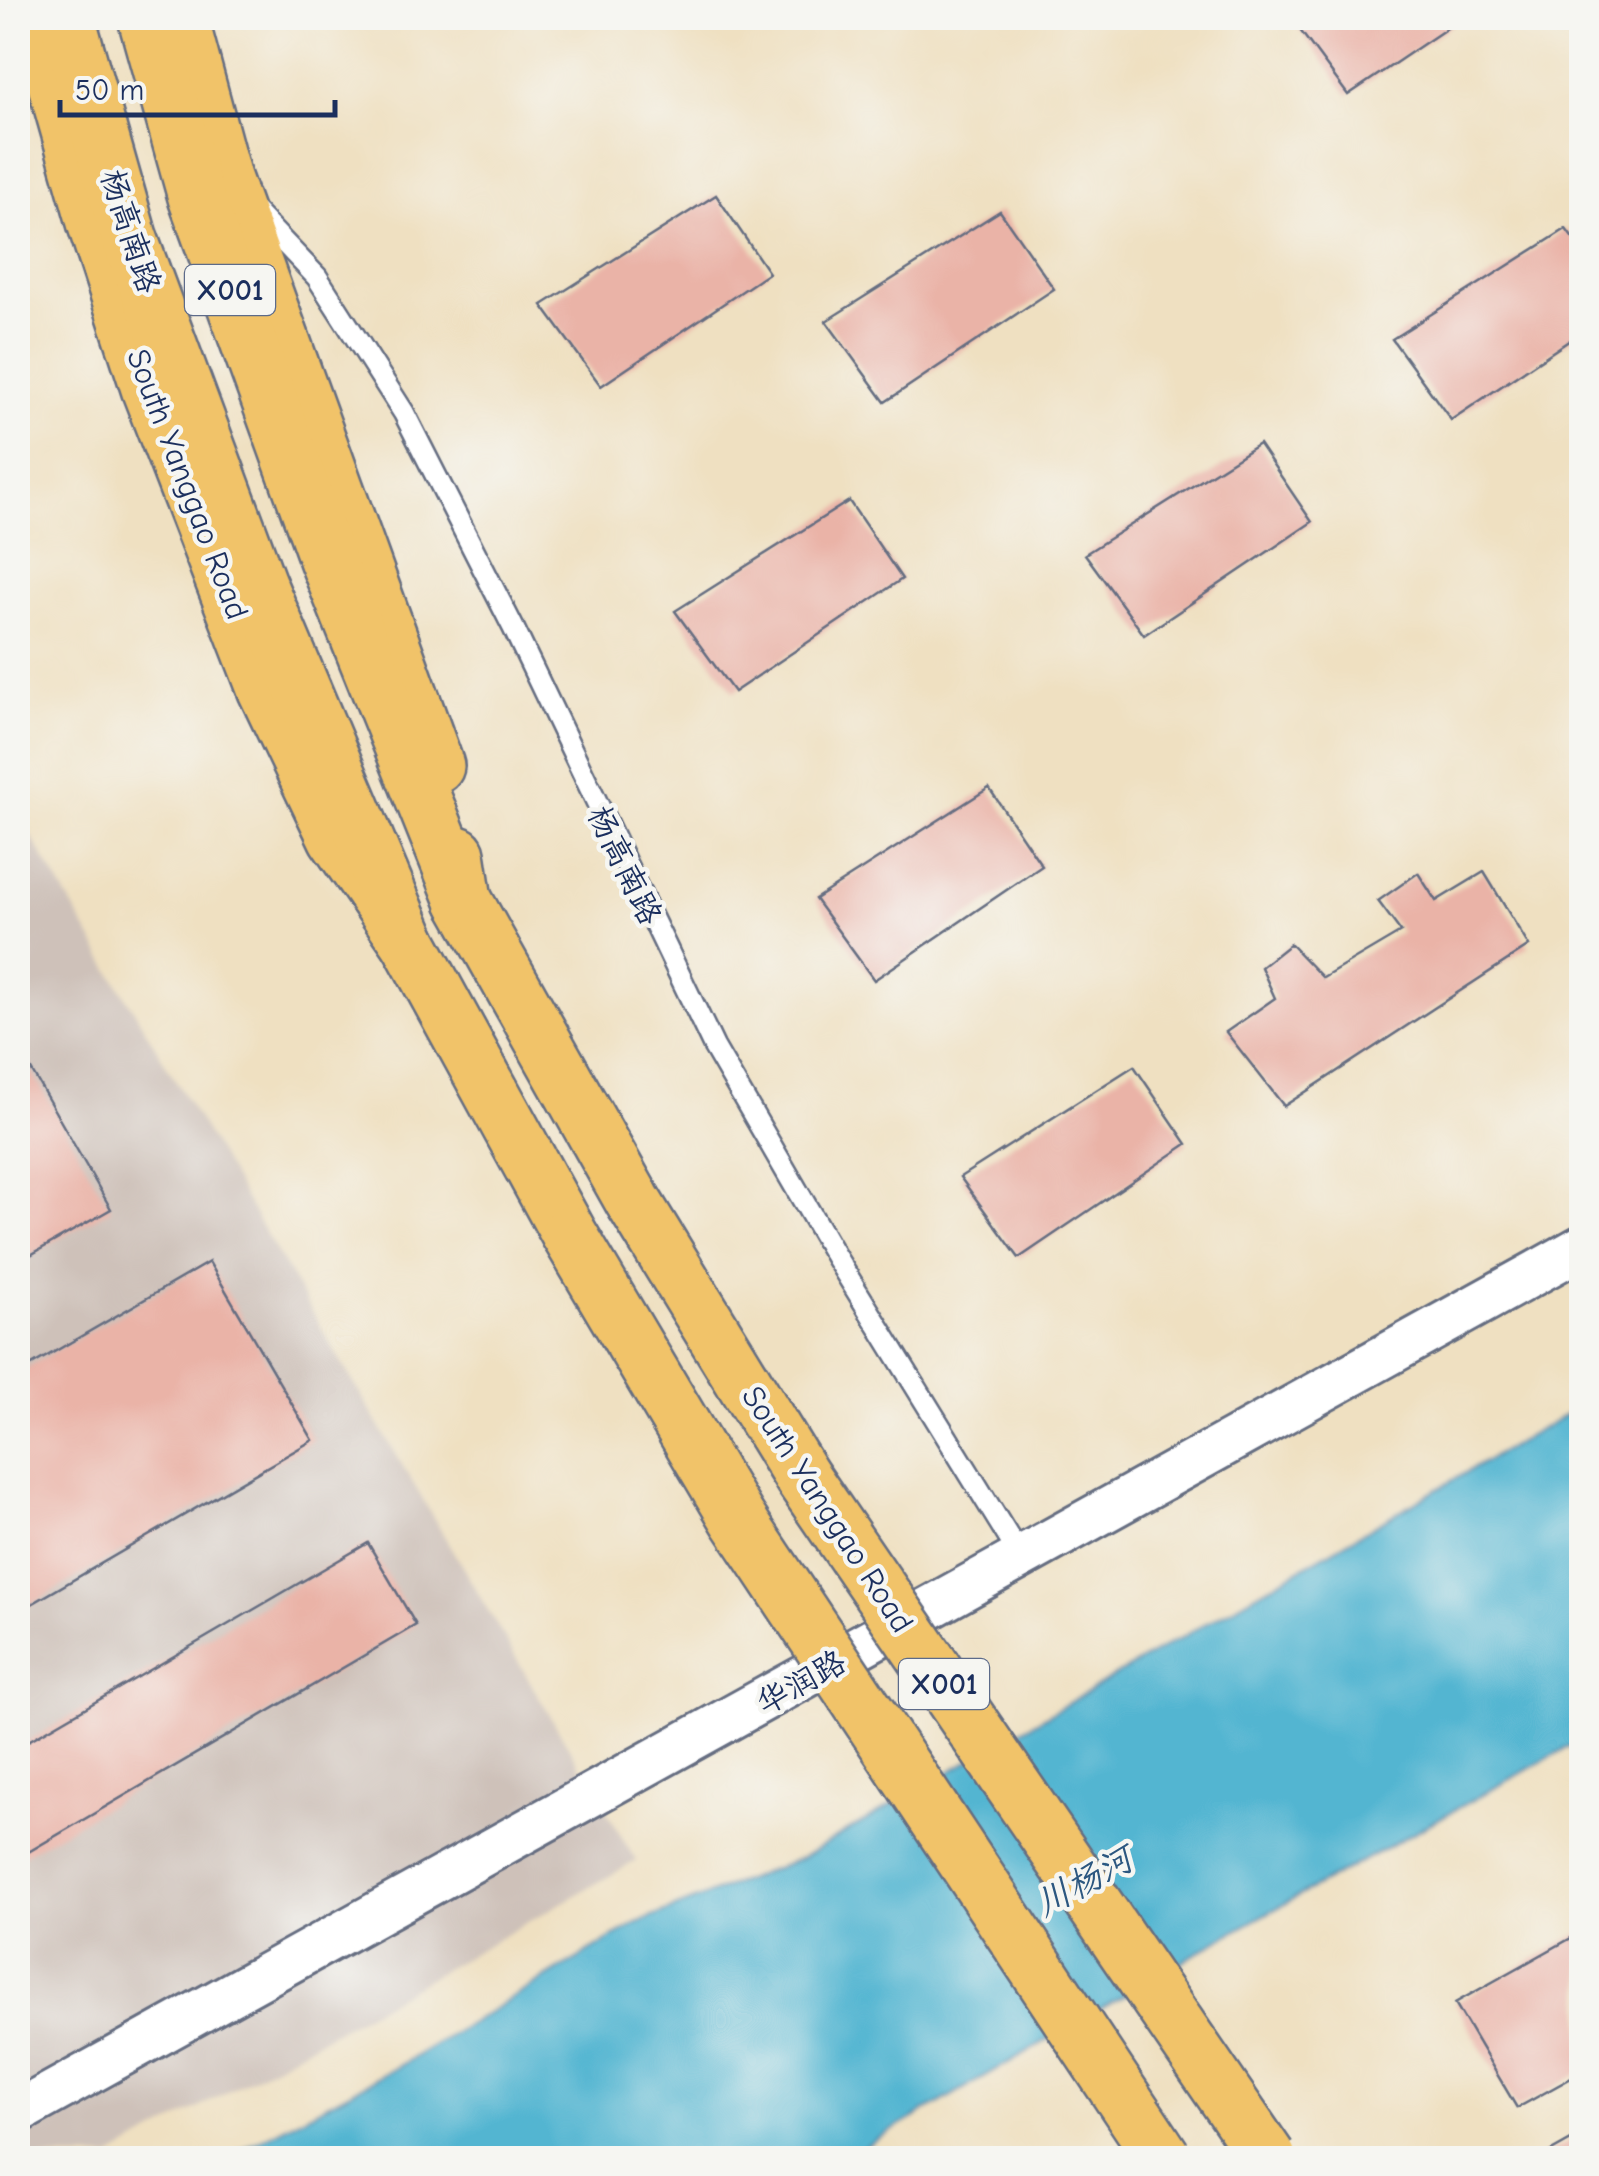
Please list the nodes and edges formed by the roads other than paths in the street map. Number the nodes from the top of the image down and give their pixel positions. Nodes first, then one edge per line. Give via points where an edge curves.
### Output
1 (37, 18) edge
2 (67, 18) edge
3 (146, 18) edge
4 (180, 18) edge
5 (224, 178) junction
6 (464, 900) junction
7 (408, 942) junction
8 (1582, 1247) edge
9 (1022, 1560) junction
10 (18, 2112) edge
11 (1163, 2158) edge
12 (1268, 2158) edge

1 - 7 main road, 杨高南路 / X001 via 149,388 265,688 336,837
2 - 7 main road, 杨高南路 / X001 via 129,236 258,584
3 - 6 main road, X001 via 196,197 326,559
4 - 5 main road, X001
5 - 6 main road, X001 via 449,802
5 - 9 lane, 杨高南路 via 318,277 404,413 714,1048
6 - 12 main road, South Yanggao Road / X001, bridge via 633,1201 802,1477
7 - 11 main road, 杨高南路 / X001, bridge via 569,1234 738,1518
8 - 9 street, 华润路
9 - 10 street, 华润路

